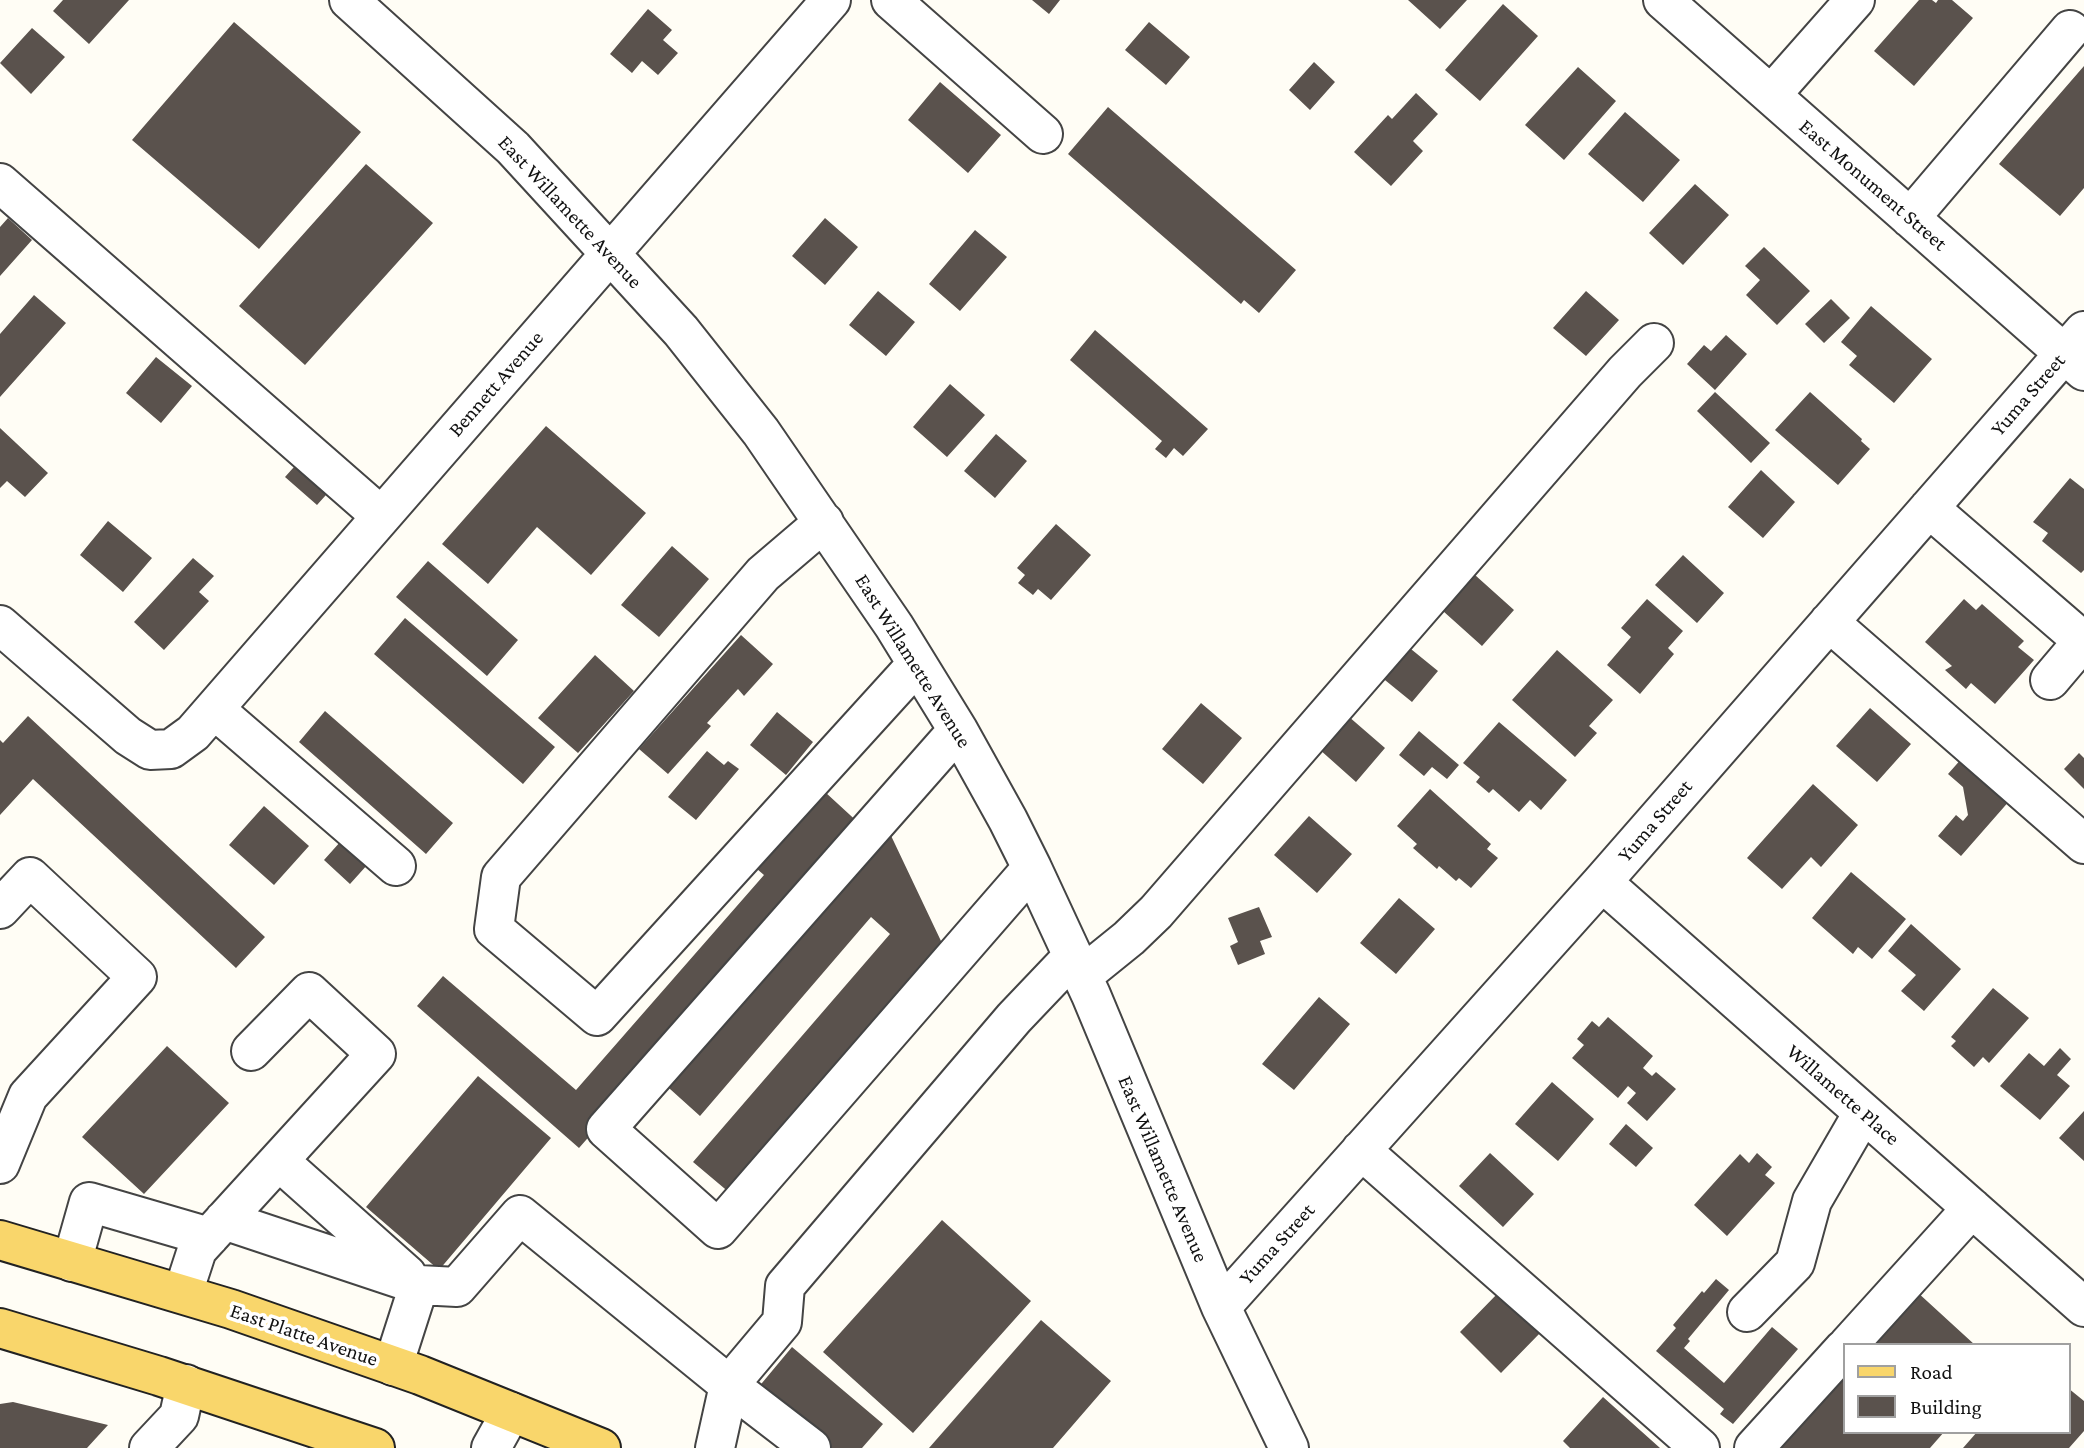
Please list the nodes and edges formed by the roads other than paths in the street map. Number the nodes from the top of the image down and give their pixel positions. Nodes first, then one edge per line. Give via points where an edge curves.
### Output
1 (349, 0) edge
2 (831, 0) edge
3 (891, 0) edge
4 (1663, 0) edge
5 (1855, 0) edge
6 (2070, 30) dead end
7 (1771, 95) junction
8 (1043, 134) dead end
9 (0, 183) edge
10 (1910, 218) junction
11 (610, 253) junction
12 (1654, 343) dead end
13 (2077, 352) edge
14 (1929, 508) junction
15 (381, 516) junction
16 (824, 522) junction
17 (1829, 622) junction
18 (0, 625) edge
19 (2083, 640) edge
20 (917, 664) junction
21 (2050, 680) dead end
22 (214, 709) junction
23 (958, 730) junction
24 (2084, 845) edge
25 (396, 866) dead end
26 (1032, 868) junction
27 (1602, 882) junction
28 (0, 909) edge
29 (1078, 966) junction
30 (251, 1051) dead end
31 (1863, 1113) junction
32 (1362, 1150) junction
33 (279, 1161) junction
34 (0, 1164) edge
35 (1972, 1208) junction
36 (217, 1229) junction
37 (0, 1240) edge
38 (72, 1262) junction
39 (419, 1285) junction
40 (183, 1293) junction
41 (1221, 1307) junction
42 (2084, 1307) edge
43 (1747, 1312) dead end
44 (0, 1328) edge
45 (1850, 1343) edge
46 (1842, 1351) edge
47 (393, 1366) junction
48 (186, 1384) junction
49 (729, 1385) junction
50 (510, 1412) junction
51 (311, 1437) edge
52 (149, 1448) edge
53 (375, 1448) edge
54 (491, 1448) edge
55 (601, 1448) edge
56 (715, 1448) edge
57 (811, 1448) edge
58 (1289, 1448) edge
59 (1700, 1448) edge
60 (1754, 1448) edge

1 - 11 street, East Willamette Avenue via 513,148
2 - 11 street, Bennett Avenue
3 - 8 street
4 - 7 street, East Monument Street
5 - 7 street
6 - 10 street
7 - 10 street, East Monument Street
9 - 15 street
10 - 13 street, East Monument Street
11 - 15 street, Bennett Avenue
11 - 16 street, East Willamette Avenue via 681,331 761,432
12 - 29 street via 1156,912 1129,938
13 - 14 street, Yuma Street
14 - 17 street, Yuma Street
14 - 19 street
15 - 22 street, Bennett Avenue
16 - 20 street, East Willamette Avenue
16 - 20 street via 763,574 501,877 494,929 597,1016
17 - 24 street
17 - 27 street, Yuma Street
18 - 22 street, Bennett Avenue via 150,750 172,750
19 - 21 street
20 - 23 street, East Willamette Avenue
22 - 25 street
23 - 26 street, East Willamette Avenue
23 - 26 street via 606,1129 718,1229
26 - 29 street, East Willamette Avenue
27 - 31 street, Willamette Place
27 - 32 street, Yuma Street
28 - 34 street via 30,877 137,977 28,1096
29 - 41 street, East Willamette Avenue
29 - 49 street via 1005,1028 785,1286 782,1322
30 - 33 street via 309,992 376,1054
31 - 35 street, Willamette Place
31 - 43 street via 1812,1201 1795,1263
32 - 41 street, Yuma Street
32 - 59 street
33 - 36 street
33 - 39 street
35 - 42 street, Willamette Place
35 - 45 street
36 - 38 street via 89,1202
36 - 39 street
36 - 40 street via 197,1250
37 - 38 main road, East Platte Avenue
38 - 40 main road, East Platte Avenue
39 - 47 street
39 - 49 street via 457,1287 520,1215
40 - 47 main road, East Platte Avenue
41 - 58 street, East Willamette Avenue
44 - 48 main road
46 - 60 street
47 - 50 main road, East Platte Avenue
48 - 51 main road
48 - 52 street via 178,1416
49 - 56 street
49 - 57 street
50 - 54 street
50 - 55 main road, East Platte Avenue
51 - 53 main road

